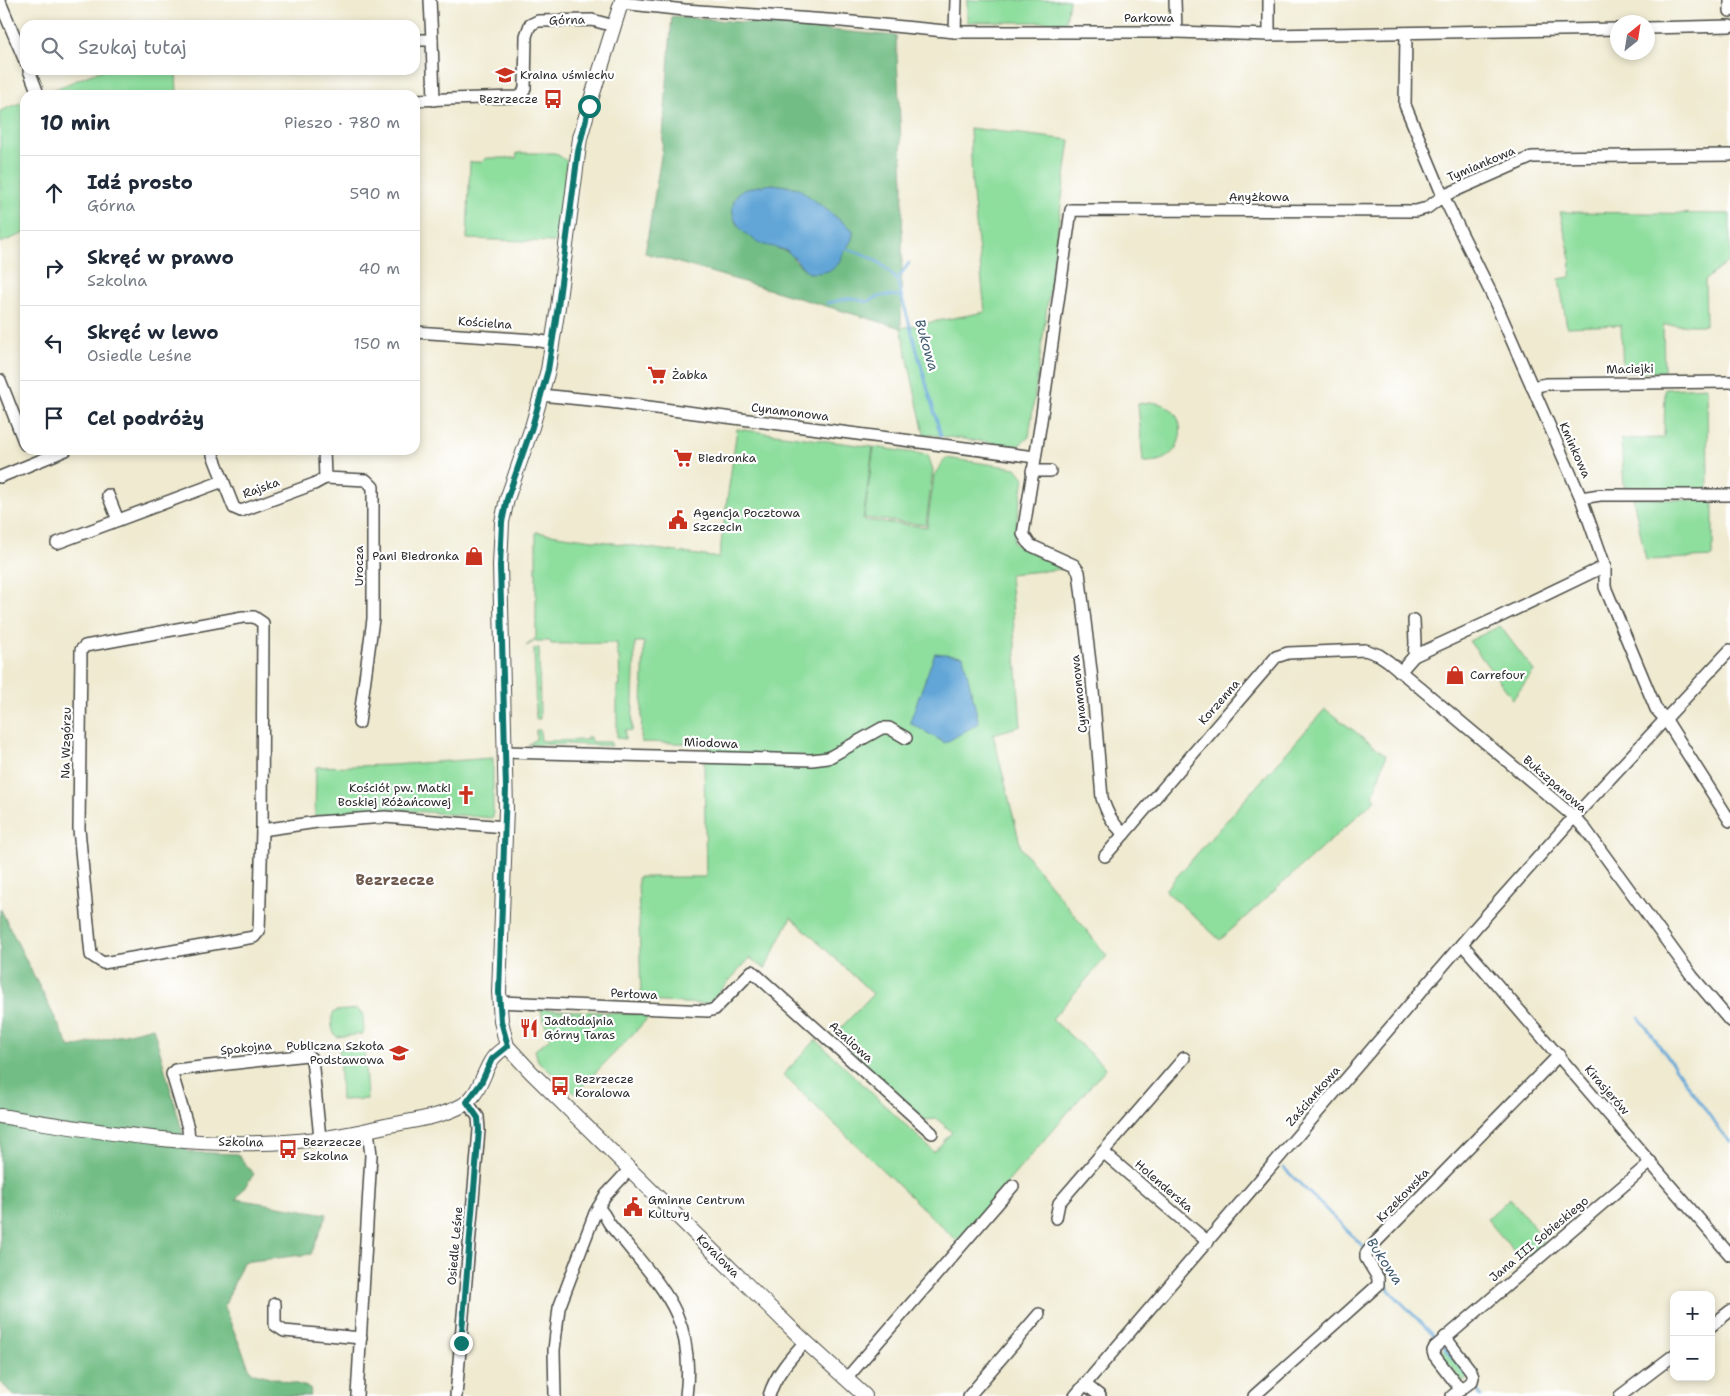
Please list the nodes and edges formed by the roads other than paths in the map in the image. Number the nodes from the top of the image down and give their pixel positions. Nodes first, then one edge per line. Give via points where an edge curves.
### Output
1 (430, 0) edge
2 (956, 0) edge
3 (1175, 0) edge
4 (1269, 0) edge
5 (1730, 0) edge
6 (622, 1) edge
7 (0, 2) edge
8 (1730, 11) edge
9 (614, 26) junction
10 (1730, 26) edge
11 (1610, 28) edge
12 (1655, 28) edge
13 (955, 32) junction
14 (1176, 32) junction
15 (1406, 33) junction
16 (1269, 35) junction
17 (420, 40) edge
18 (432, 40) junction
19 (20, 50) edge
20 (31, 75) edge
21 (37, 90) edge
22 (420, 100) edge
23 (434, 100) junction
24 (1730, 155) edge
25 (1443, 196) junction
26 (1071, 210) joint
27 (420, 332) edge
28 (552, 343) junction
29 (0, 380) edge
30 (1730, 382) edge
31 (1532, 387) junction
32 (541, 394) junction
33 (20, 431) edge
34 (29, 455) edge
35 (54, 455) edge
36 (213, 455) dead end
37 (324, 455) edge
38 (1035, 457) junction
39 (33, 464) junction
40 (1032, 471) junction
41 (1050, 471) dead end
42 (0, 477) edge
43 (325, 478) junction
44 (222, 481) junction
45 (108, 495) dead end
46 (1730, 495) edge
47 (1581, 498) junction
48 (118, 520) junction
49 (57, 543) dead end
50 (1605, 566) junction
51 (1414, 620) dead end
52 (1366, 650) joint
53 (1730, 650) edge
54 (1414, 656) junction
55 (1400, 672) junction
56 (1666, 720) junction
57 (359, 723) dead end
58 (906, 738) dead end
59 (505, 752) junction
60 (1574, 817) junction
61 (1729, 818) edge
62 (505, 827) junction
63 (262, 830) junction
64 (1124, 834) junction
65 (1105, 856) dead end
66 (1462, 944) junction
67 (752, 971) joint
68 (499, 1002) junction
69 (1730, 1021) edge
70 (508, 1046) junction
71 (1559, 1055) junction
72 (1184, 1058) dead end
73 (467, 1102) junction
74 (0, 1116) edge
75 (368, 1130) junction
76 (932, 1133) dead end
77 (320, 1138) junction
78 (189, 1140) junction
79 (1103, 1152) junction
80 (1651, 1162) junction
81 (630, 1169) junction
82 (1013, 1186) dead end
83 (598, 1208) junction
84 (1056, 1218) dead end
85 (610, 1224) junction
86 (591, 1225) junction
87 (1208, 1242) junction
88 (1730, 1255) edge
89 (275, 1304) dead end
90 (1730, 1311) edge
91 (1039, 1314) dead end
92 (1715, 1323) edge
93 (1445, 1337) junction
94 (361, 1338) junction
95 (806, 1341) junction
96 (1670, 1358) edge
97 (846, 1379) junction
98 (1085, 1384) junction
99 (1456, 1393) edge
100 (357, 1396) edge
101 (456, 1396) edge
102 (555, 1396) edge
103 (686, 1396) edge
104 (769, 1396) edge
105 (865, 1396) edge
106 (970, 1396) edge
107 (1075, 1396) edge
108 (1100, 1396) edge
109 (1254, 1396) edge
110 (1620, 1396) edge

1 - 18 street
2 - 13 street
3 - 14 street
4 - 16 street
5 - 8 street
6 - 9 street
6 - 13 street, Parkowa via 685,10
7 - 19 street
9 - 23 street, Górna via 592,20 536,22 527,30 526,83 520,96 510,99
9 - 28 street via 580,142
10 - 12 street
11 - 15 street, Parkowa
13 - 14 street, Parkowa
14 - 16 street, Parkowa
15 - 16 street, Parkowa
15 - 25 street, Tymiankowa via 1406,105
17 - 18 street
18 - 23 street
20 - 21 street
22 - 23 street, Górna
24 - 25 street, Tymiankowa via 1532,157
25 - 26 street, Anyżkowa via 1416,212 1194,216
25 - 31 street, Kminkowa via 1492,295
26 - 38 street, Cynamonowa
27 - 28 street, Kościelna
28 - 32 street
29 - 33 street
30 - 31 street, Maciejki via 1546,384
31 - 47 street, Kminkowa
32 - 38 street, Cynamonowa
32 - 59 street via 502,522 500,566
34 - 39 street
35 - 39 street
36 - 44 street, Rajska
37 - 43 street
38 - 40 street, Cynamonowa
39 - 42 street
40 - 41 street
40 - 64 street, Cynamonowa via 1023,534 1030,545 1074,565 1080,572 1102,798 1108,814
43 - 44 street, Rajska via 241,511 234,508
43 - 57 street, Urocza via 366,480 373,487 373,619
44 - 48 street
45 - 48 street
46 - 47 street via 1600,495
47 - 50 street, Kminkowa
48 - 49 street
50 - 54 street
50 - 56 street, Kminkowa via 1605,588 1656,709
51 - 54 street
52 - 55 street, Bukszpanowa via 1379,655
52 - 64 street, Korzenna via 1288,652 1276,657
53 - 56 street
54 - 55 street
55 - 60 street, Bukszpanowa
56 - 60 street
56 - 61 street, Kminkowa
58 - 59 street, Miodowa via 889,728 882,728 828,758 812,760
59 - 62 street
60 - 66 street, Zaściankowa
60 - 69 street, Bukszpanowa via 1692,976
62 - 63 street via 385,817
62 - 68 street
63 - 63 street, Na Wzgórzu via 263,623 254,617 243,618 85,646 81,650 79,829 92,955 103,963 254,937 259,931
64 - 65 street, Korzenna
66 - 71 street, Kirasjerów
66 - 87 street, Zaściankowa
67 - 68 street, Perłowa via 715,1010 708,1011
67 - 76 street, Azaliowa
68 - 70 street
70 - 73 street, Szkolna via 492,1059 481,1083
70 - 81 street, Koralowa
71 - 80 street, Kirasjerów
71 - 109 street, Krzekowska via 1373,1245 1366,1258 1378,1278 1378,1285
72 - 79 street
73 - 75 street, Szkolna via 445,1113
73 - 101 street, Osiedle Leśne via 478,1118 479,1130
74 - 78 street, Szkolna via 120,1134
75 - 77 street, Szkolna
75 - 94 street via 371,1155
77 - 78 street, Szkolna via 268,1143
77 - 78 street, Spokojna via 312,1059 307,1055 175,1070 172,1074
79 - 84 street via 1059,1203
79 - 87 street, Holenderska
80 - 88 street, Kirasjerów
80 - 93 street, Jana III Sobieskiego
81 - 83 street
81 - 95 street, Koralowa
82 - 97 street
83 - 85 street
83 - 86 street
85 - 86 street
85 - 103 street via 659,1283 676,1312 685,1342
86 - 102 street via 559,1308 554,1350
87 - 98 street, Zaściankowa
89 - 94 street via 275,1325 284,1331
90 - 92 street
91 - 106 street
93 - 99 street, Jana III Sobieskiego via 1433,1351
93 - 99 street, Jana III Sobieskiego via 1473,1376 1472,1381
94 - 100 street
95 - 97 street, Koralowa
95 - 104 street via 777,1377
96 - 110 street
97 - 105 street, Koralowa
98 - 107 street, Zaściankowa
98 - 108 street

